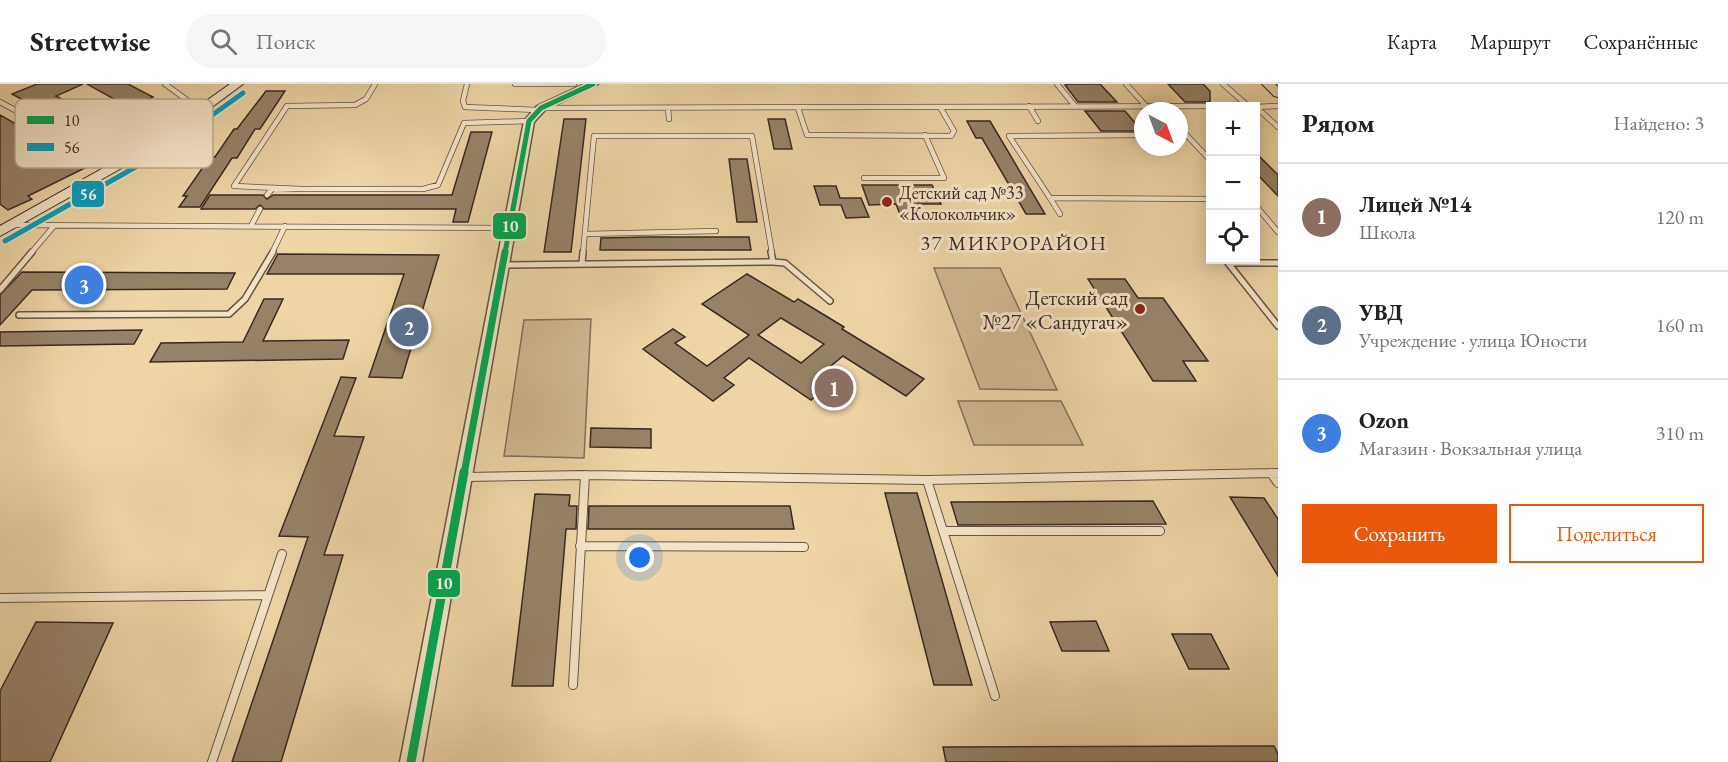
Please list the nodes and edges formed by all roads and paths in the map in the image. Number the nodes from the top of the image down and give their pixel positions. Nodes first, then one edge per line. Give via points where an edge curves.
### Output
1 (165, 84) edge
2 (226, 84) edge
3 (237, 84) edge
4 (375, 84) edge
5 (467, 84) edge
6 (515, 84) edge
7 (593, 84) edge
8 (1057, 84) edge
9 (1126, 84) edge
10 (1223, 84) edge
11 (1268, 84) edge
12 (576, 86) edge
13 (1278, 93) edge
14 (185, 99) edge
15 (205, 99) edge
16 (213, 101) edge
17 (0, 102) edge
18 (564, 102) junction
19 (1142, 102) edge
20 (1243, 102) edge
21 (1029, 106) junction
22 (1075, 106) junction
23 (1134, 106) edge
24 (1188, 106) edge
25 (1206, 106) edge
26 (1278, 106) edge
27 (671, 107) junction
28 (940, 107) junction
29 (1260, 107) edge
30 (798, 108) junction
31 (539, 109) junction
32 (15, 110) edge
33 (1260, 111) edge
34 (669, 119) dead end
35 (529, 121) junction
36 (1038, 121) dead end
37 (1278, 127) edge
38 (925, 135) junction
39 (1134, 135) edge
40 (1188, 137) edge
41 (1206, 156) edge
42 (101, 168) edge
43 (111, 168) edge
44 (864, 178) dead end
45 (273, 188) junction
46 (267, 195) dead end
47 (1050, 198) junction
48 (1206, 199) edge
49 (261, 209) dead end
50 (1259, 210) edge
51 (1060, 214) dead end
52 (7, 224) edge
53 (54, 226) junction
54 (251, 226) junction
55 (285, 226) junction
56 (508, 228) junction
57 (716, 231) dead end
58 (0, 232) edge
59 (1278, 232) edge
60 (586, 234) junction
61 (773, 262) junction
62 (582, 263) junction
63 (1278, 263) edge
64 (504, 265) junction
65 (0, 290) edge
66 (830, 301) dead end
67 (19, 315) dead end
68 (1278, 327) edge
69 (1274, 473) edge
70 (585, 475) junction
71 (464, 477) junction
72 (927, 480) junction
73 (1278, 483) edge
74 (943, 531) junction
75 (1160, 531) dead end
76 (580, 546) junction
77 (804, 547) dead end
78 (282, 554) dead end
79 (268, 595) junction
80 (0, 598) edge
81 (573, 684) dead end
82 (995, 696) dead end
83 (212, 762) edge
84 (411, 762) edge

1 - 14 lane
2 - 15 main road
3 - 16 main road
4 - 45 lane via 366,99 355,105 287,106 234,186
5 - 31 lane via 465,106
6 - 12 lane
7 - 12 street
8 - 22 lane
9 - 19 lane
10 - 20 lane
11 - 13 main road
12 - 18 street
17 - 32 lane
18 - 27 lane
18 - 31 street
21 - 22 lane
21 - 28 lane
21 - 36 lane
22 - 23 lane
24 - 25 lane
26 - 29 lane
27 - 30 lane
27 - 34 lane
28 - 30 lane
28 - 38 lane via 954,131 951,136
30 - 38 lane via 807,135
31 - 35 street
33 - 37 lane
35 - 45 lane via 464,123 438,184 423,189
35 - 56 street
38 - 44 lane via 944,178
39 - 47 lane via 1009,136
40 - 41 lane
42 - 52 main road
43 - 52 main road
45 - 46 lane
47 - 48 lane
47 - 51 lane
49 - 54 lane
50 - 59 lane
52 - 53 lane
52 - 58 main road
53 - 54 lane
53 - 65 lane
54 - 55 lane
55 - 56 lane
55 - 67 lane via 250,291 237,310 229,314
56 - 64 street
57 - 60 lane
60 - 61 lane via 594,136 752,136
60 - 62 lane
61 - 62 lane
61 - 66 lane via 785,263
62 - 64 lane
63 - 68 lane via 1228,263
64 - 71 street
69 - 72 lane
69 - 73 lane
70 - 71 lane
70 - 72 lane
70 - 76 lane
71 - 84 street
72 - 74 lane
74 - 75 lane
74 - 82 lane
76 - 77 lane
76 - 81 lane
78 - 79 lane
79 - 80 lane
79 - 83 lane

